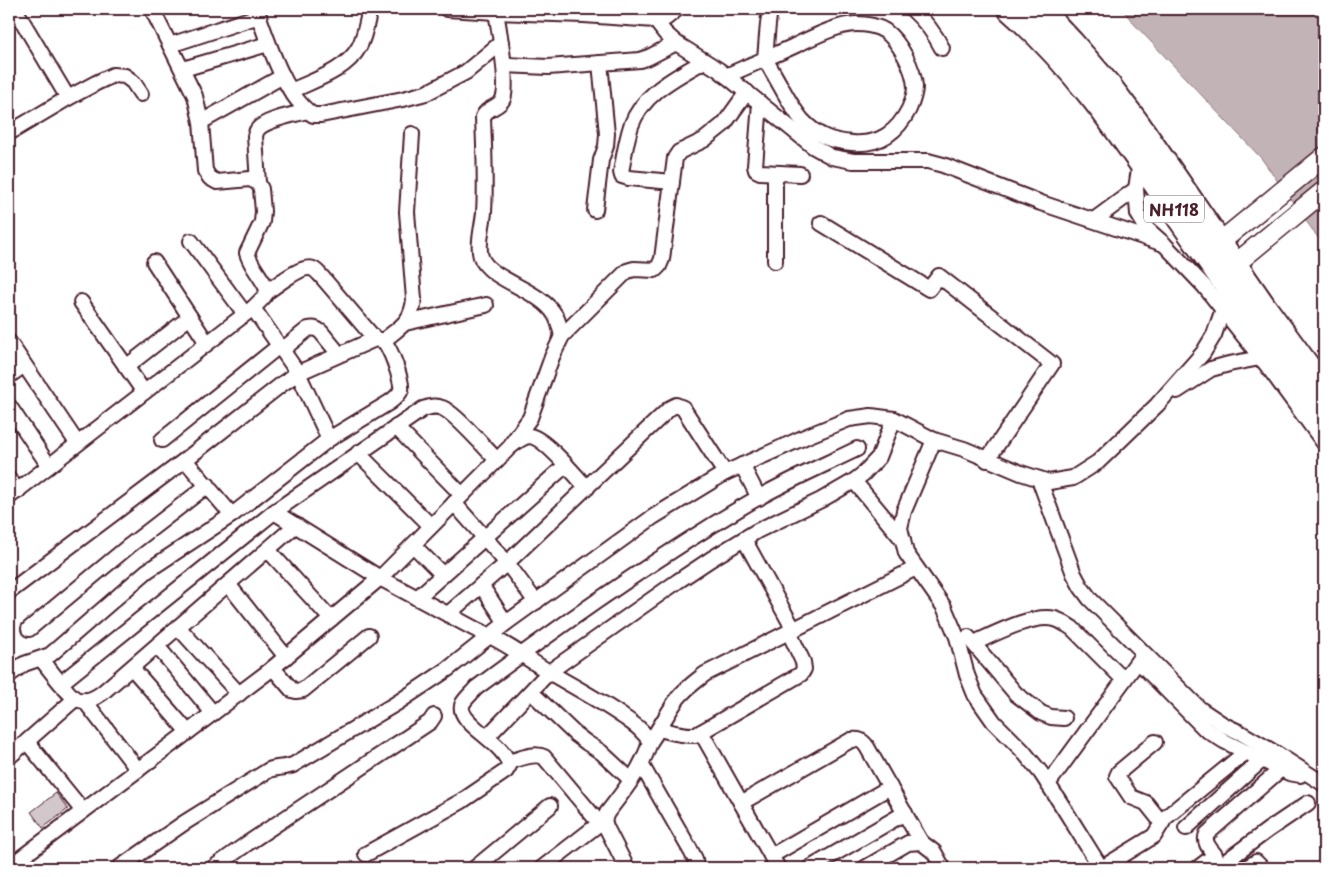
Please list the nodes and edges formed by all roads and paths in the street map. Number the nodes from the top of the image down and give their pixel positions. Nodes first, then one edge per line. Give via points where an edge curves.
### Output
1 (15, 9) edge
2 (152, 9) edge
3 (370, 9) edge
4 (447, 9) edge
5 (677, 9) edge
6 (770, 9) edge
7 (912, 9) edge
8 (1012, 9) edge
9 (1039, 9) edge
10 (496, 12) junction
11 (257, 13) edge
12 (655, 20) junction
13 (501, 43) junction
14 (268, 44) junction
15 (676, 44) junction
16 (170, 45) junction
17 (942, 48) dead end
18 (765, 58) junction
19 (704, 60) junction
20 (600, 63) junction
21 (504, 64) junction
22 (183, 69) junction
23 (283, 76) junction
24 (726, 76) junction
25 (291, 91) junction
26 (747, 92) junction
27 (140, 94) dead end
28 (68, 98) junction
29 (760, 103) junction
30 (307, 111) junction
31 (200, 122) junction
32 (9, 132) edge
33 (412, 134) dead end
34 (1324, 157) edge
35 (1140, 161) junction
36 (775, 173) junction
37 (800, 174) dead end
38 (672, 182) junction
39 (258, 183) junction
40 (1136, 189) junction
41 (1324, 191) edge
42 (595, 210) dead end
43 (1094, 220) junction
44 (821, 223) dead end
45 (191, 241) dead end
46 (1219, 243) junction
47 (1164, 244) junction
48 (774, 261) dead end
49 (154, 262) dead end
50 (1234, 265) junction
51 (268, 292) junction
52 (81, 302) dead end
53 (486, 305) dead end
54 (1223, 310) junction
55 (249, 311) junction
56 (190, 317) junction
57 (405, 322) junction
58 (562, 336) junction
59 (379, 340) junction
60 (9, 342) edge
61 (207, 343) junction
62 (281, 348) junction
63 (339, 354) junction
64 (1260, 358) junction
65 (24, 365) junction
66 (126, 367) junction
67 (298, 372) junction
68 (9, 376) edge
69 (1324, 390) edge
70 (144, 392) junction
71 (9, 406) edge
72 (1157, 406) junction
73 (894, 419) junction
74 (1324, 420) edge
75 (396, 427) junction
76 (329, 439) junction
77 (162, 440) dead end
78 (934, 440) junction
79 (77, 443) junction
80 (1324, 443) edge
81 (509, 448) junction
82 (856, 449) dead end
83 (358, 453) junction
84 (185, 460) junction
85 (497, 460) junction
86 (987, 460) junction
87 (566, 465) junction
88 (742, 465) junction
89 (49, 466) junction
90 (724, 473) junction
91 (9, 479) edge
92 (1040, 479) junction
93 (854, 481) junction
94 (208, 485) junction
95 (587, 488) junction
96 (13, 494) edge
97 (759, 498) junction
98 (458, 499) junction
99 (274, 512) junction
100 (232, 515) junction
101 (296, 525) junction
102 (431, 526) junction
103 (485, 537) junction
104 (744, 539) junction
105 (903, 540) junction
106 (413, 545) junction
107 (268, 550) junction
108 (507, 563) junction
109 (916, 568) junction
110 (443, 575) junction
111 (380, 578) junction
112 (228, 584) junction
113 (481, 585) junction
114 (9, 592) edge
115 (417, 598) junction
116 (536, 602) junction
117 (448, 614) junction
118 (331, 619) junction
119 (950, 622) junction
120 (506, 623) junction
121 (178, 627) junction
122 (28, 629) dead end
123 (791, 631) junction
124 (490, 635) junction
125 (369, 636) dead end
126 (974, 643) junction
127 (157, 646) junction
128 (522, 655) junction
129 (286, 657) junction
130 (1141, 657) junction
131 (41, 659) junction
132 (132, 668) junction
133 (273, 668) junction
134 (549, 672) junction
135 (9, 675) edge
136 (1124, 680) junction
137 (61, 683) junction
138 (531, 692) junction
139 (239, 694) junction
140 (80, 700) junction
141 (213, 713) junction
142 (434, 716) dead end
143 (1064, 718) dead end
144 (660, 729) junction
145 (188, 732) junction
146 (701, 732) junction
147 (487, 737) junction
148 (27, 742) junction
149 (650, 742) junction
150 (1155, 742) dead end
151 (1246, 752) junction
152 (9, 757) edge
153 (1262, 760) junction
154 (509, 762) junction
155 (641, 764) junction
156 (1281, 768) junction
157 (138, 770) junction
158 (631, 780) junction
159 (1318, 780) edge
160 (1048, 784) junction
161 (890, 787) junction
162 (741, 803) junction
163 (1308, 803) dead end
164 (550, 806) dead end
165 (83, 811) junction
166 (905, 813) junction
167 (602, 822) junction
168 (1162, 823) junction
169 (1186, 828) dead end
170 (921, 842) junction
171 (366, 854) dead end
172 (771, 856) junction
173 (1219, 864) edge
174 (9, 867) edge
175 (940, 867) edge
176 (119, 868) edge
177 (214, 868) edge
178 (475, 868) edge
179 (542, 868) edge
180 (627, 868) edge
181 (696, 868) edge
182 (778, 868) edge
183 (810, 868) edge
184 (865, 868) edge
185 (1102, 868) edge
186 (1198, 868) edge
187 (1246, 868) edge
188 (1262, 868) edge

1 - 28 street
2 - 16 street
3 - 25 street via 359,46 347,61 330,73
4 - 10 street
5 - 12 street via 666,18
6 - 18 street
7 - 17 street via 927,24
8 - 35 highway, NH118 via 1091,93
9 - 46 highway, NH118 via 1109,87
10 - 12 street
10 - 13 street
11 - 14 street
11 - 16 street
12 - 15 street
13 - 21 street
13 - 30 street via 466,72 426,93 321,115
14 - 22 street
14 - 23 street
15 - 19 street
15 - 20 street via 649,58
16 - 22 street
18 - 18 street via 842,26 870,25 896,42 906,58 915,88 912,102 899,125 876,141 861,143 827,139 811,130 799,116
18 - 24 street
19 - 24 street
19 - 38 street via 652,94 631,127 620,172 622,176
20 - 21 street via 548,67
20 - 42 street via 607,139
21 - 58 street via 504,98 488,109 484,117 484,199 479,249 493,272 548,306 555,314
22 - 31 street via 195,96
23 - 25 street
23 - 31 street
24 - 26 street
25 - 30 street
26 - 29 street
26 - 38 street via 714,133 679,152 675,158
27 - 28 street via 125,76 113,76
28 - 32 street
29 - 36 street via 755,166 760,172
29 - 43 street via 814,148 832,157 853,161 928,161
30 - 39 street via 272,121 256,130
31 - 39 street via 204,171 210,178 217,182 250,180
33 - 57 street via 407,212 414,299 413,309
34 - 46 street
35 - 40 street
35 - 74 highway, NH118
36 - 37 street
36 - 48 street
38 - 58 street via 659,266 654,270 627,271
39 - 51 street via 262,222 247,253
40 - 43 street
40 - 47 street via 1138,214 1146,229
41 - 50 street
43 - 47 street
44 - 86 street via 929,289 939,276 1052,364
45 - 55 street
46 - 50 highway, NH118
47 - 54 street
49 - 56 street
50 - 69 highway, NH118
51 - 55 street
51 - 59 street via 300,270 314,269
52 - 66 street
53 - 57 street
54 - 64 street
54 - 72 street via 1214,336 1204,352
55 - 61 street
55 - 62 street
56 - 61 street
56 - 66 street
57 - 59 street
58 - 81 street via 530,418
59 - 63 street
59 - 76 street via 389,348 401,390 390,402
60 - 65 street
61 - 70 street
62 - 63 street via 312,328 321,332
62 - 67 street
62 - 77 street
63 - 67 street
64 - 72 street via 1211,369
64 - 80 street
65 - 68 street
65 - 79 street
66 - 70 street
67 - 76 street
67 - 84 street
70 - 79 street
71 - 89 street
72 - 92 street via 1098,462 1073,478 1048,482
73 - 78 street
73 - 88 street via 871,416 849,419
73 - 93 street via 879,457
75 - 83 street
75 - 85 street via 423,409 444,408
75 - 98 street
76 - 100 street
78 - 86 street
78 - 105 street via 904,511 900,528
79 - 89 street
81 - 85 street
81 - 87 street via 520,439 538,438
82 - 97 street
83 - 99 street
83 - 102 street
84 - 94 street
84 - 114 street
85 - 98 street
86 - 92 street
87 - 95 street
87 - 103 street
88 - 90 street
88 - 97 street
89 - 96 street
90 - 95 street via 688,414 676,405
90 - 116 street via 653,517
91 - 96 street
92 - 130 street via 1080,587
93 - 104 street
93 - 105 street
94 - 100 street
94 - 122 street
95 - 108 street
97 - 128 street via 618,586
98 - 102 street
98 - 103 street
99 - 101 street
99 - 137 street
100 - 131 street via 147,571 50,655
101 - 107 street
101 - 111 street
102 - 106 street
103 - 108 street
103 - 110 street
104 - 123 street
104 - 134 street via 711,558
105 - 109 street via 906,553
106 - 110 street
106 - 111 street
107 - 112 street
107 - 118 street
108 - 113 street
108 - 116 street
109 - 119 street
109 - 123 street
110 - 115 street
111 - 115 street
111 - 118 street
112 - 121 street
112 - 129 street
113 - 117 street
113 - 120 street
115 - 117 street
116 - 120 street
117 - 124 street
118 - 129 street
119 - 126 street
119 - 160 street via 976,695 994,722 1022,750
120 - 124 street
121 - 127 street
121 - 139 street
123 - 144 street via 705,674 678,697
123 - 146 street via 804,669 801,674
124 - 128 street
124 - 176 street via 448,669 397,703 293,765 269,770
125 - 133 street via 303,690 292,690
126 - 136 street via 1032,620 1055,619 1077,632
126 - 143 street via 1016,694 1041,713 1051,718
127 - 132 street
127 - 141 street
128 - 134 street
128 - 147 street via 476,688 463,702 463,714
129 - 133 street
130 - 136 street
130 - 151 street via 1205,729
130 - 159 street via 1210,717
131 - 135 street via 24,664
131 - 137 street
132 - 140 street via 93,699
132 - 145 street
133 - 139 street
134 - 138 street
134 - 149 street via 608,705 640,728
136 - 160 street
137 - 140 street
138 - 147 street
138 - 158 street
139 - 141 street
140 - 148 street
140 - 157 street
141 - 145 street
142 - 177 street via 430,722
144 - 146 street via 688,736
144 - 149 street
145 - 157 street
146 - 162 street
147 - 154 street
148 - 152 street
148 - 165 street
149 - 155 street
150 - 168 street via 1118,776 1131,797 1146,803
151 - 153 street
151 - 168 street
153 - 156 street
153 - 169 street
154 - 167 street via 535,755 544,757
154 - 171 street via 506,771 462,801
155 - 158 street
155 - 181 street via 692,853
156 - 159 street
156 - 173 street via 1205,837
157 - 165 street
158 - 167 street
160 - 185 street
161 - 162 street via 867,747 857,739
161 - 166 street
161 - 172 street
162 - 172 street
163 - 173 street
164 - 178 street
165 - 174 street
166 - 170 street
166 - 183 street
167 - 179 street
167 - 180 street
168 - 185 street via 1154,836
170 - 175 street via 934,852
170 - 184 street via 908,843
172 - 182 street
173 - 186 street
187 - 188 street via 1256,862

